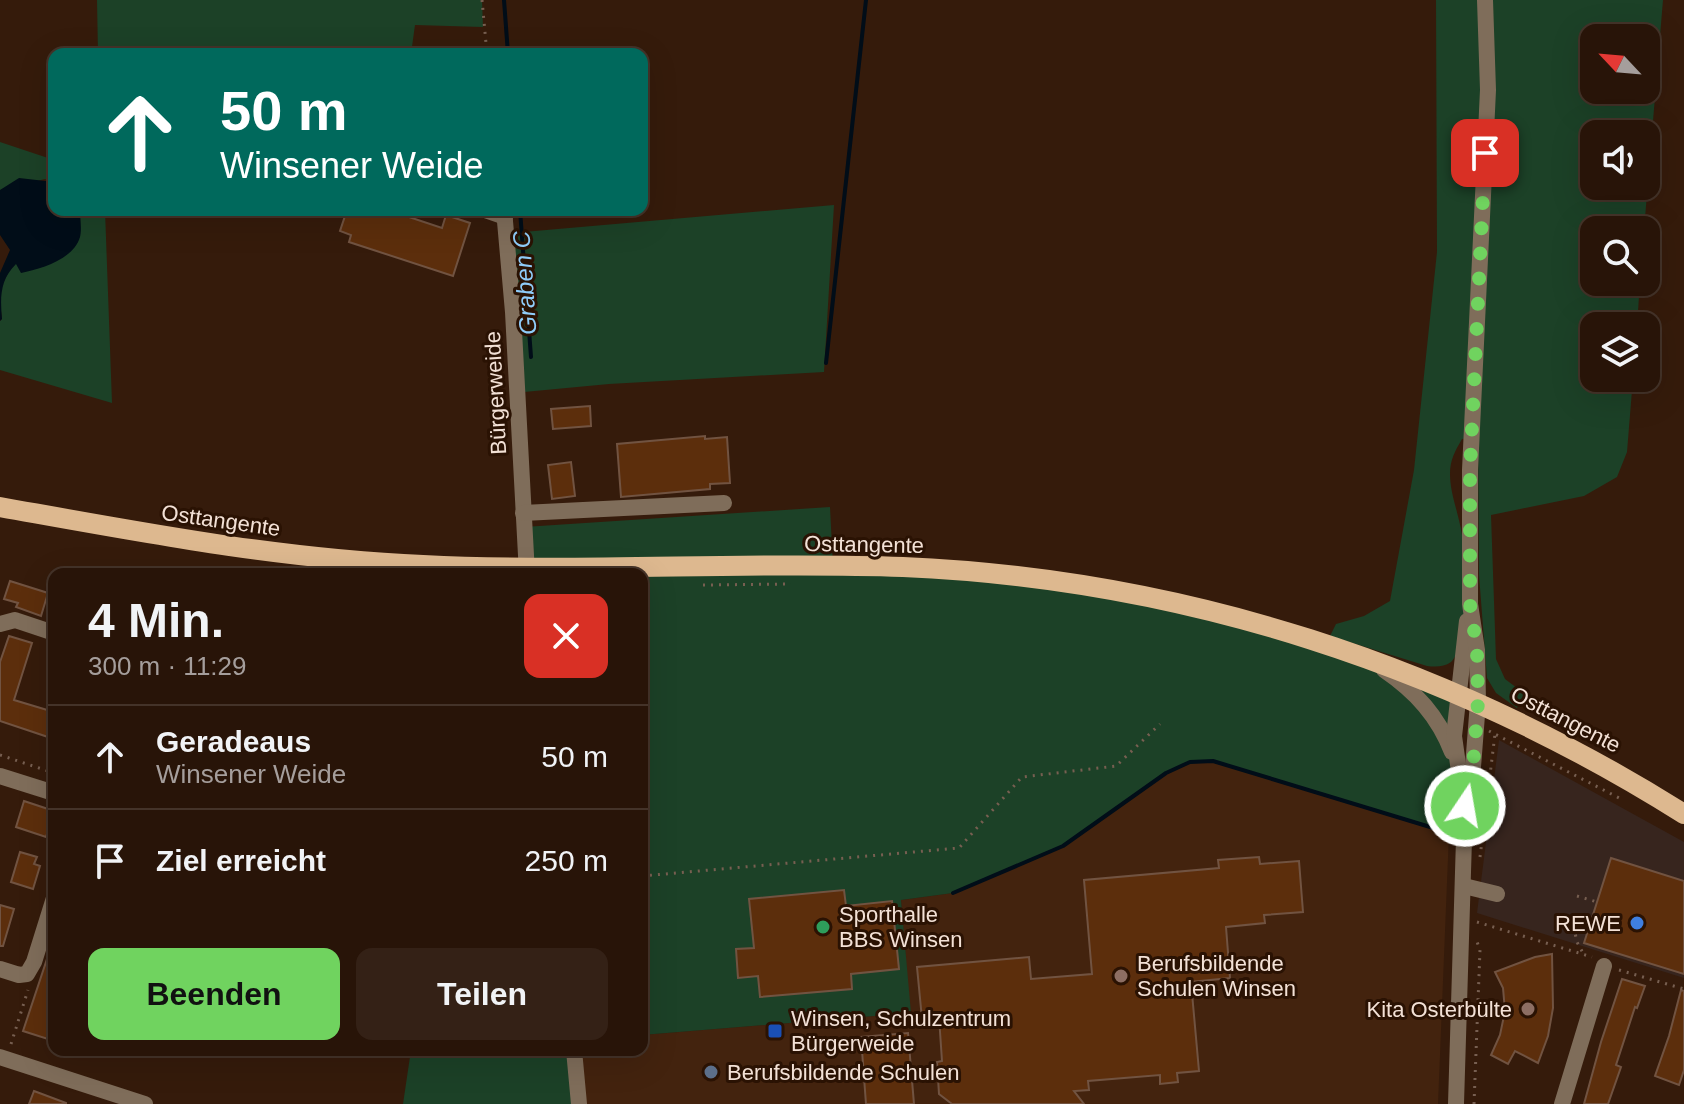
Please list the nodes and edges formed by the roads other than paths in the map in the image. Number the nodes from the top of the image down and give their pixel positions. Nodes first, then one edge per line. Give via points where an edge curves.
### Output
1 (1485, 0) edge
2 (504, 216) edge
3 (724, 503) dead end
4 (0, 507) edge
5 (523, 513) junction
6 (423, 565) junction
7 (433, 568) edge
8 (474, 568) edge
9 (526, 568) edge
10 (648, 570) edge
11 (1470, 604) junction
12 (0, 624) edge
13 (48, 631) edge
14 (1363, 656) junction
15 (1458, 693) junction
16 (1478, 702) junction
17 (1456, 761) junction
18 (0, 776) edge
19 (48, 791) edge
20 (1465, 806) junction
21 (1684, 814) edge
22 (1464, 886) junction
23 (1497, 894) dead end
24 (48, 917) edge
25 (1604, 966) road end
26 (0, 969) edge
27 (575, 1056) edge
28 (3, 1058) edge
29 (145, 1104) edge
30 (579, 1104) edge
31 (1456, 1104) edge
32 (1562, 1104) edge

1 - 11 street via 1488,90 1470,470
2 - 5 street, Bürgerweide
3 - 5 street
4 - 6 main road, Osttangente via 245,549
5 - 9 street, Bürgerweide
6 - 7 street
6 - 8 main road, Osttangente
10 - 14 main road, Osttangente via 905,567 1063,580 1193,607
11 - 15 street
11 - 16 street
12 - 13 street via 15,620
14 - 15 main road, Osttangente
14 - 17 street via 1424,704
15 - 16 main road, Osttangente
15 - 17 street
16 - 20 street
16 - 21 main road, Osttangente via 1566,744
17 - 20 street
18 - 19 street
20 - 22 street
22 - 23 street
22 - 31 street
24 - 26 street via 27,974
25 - 32 street
27 - 30 street
28 - 29 street

